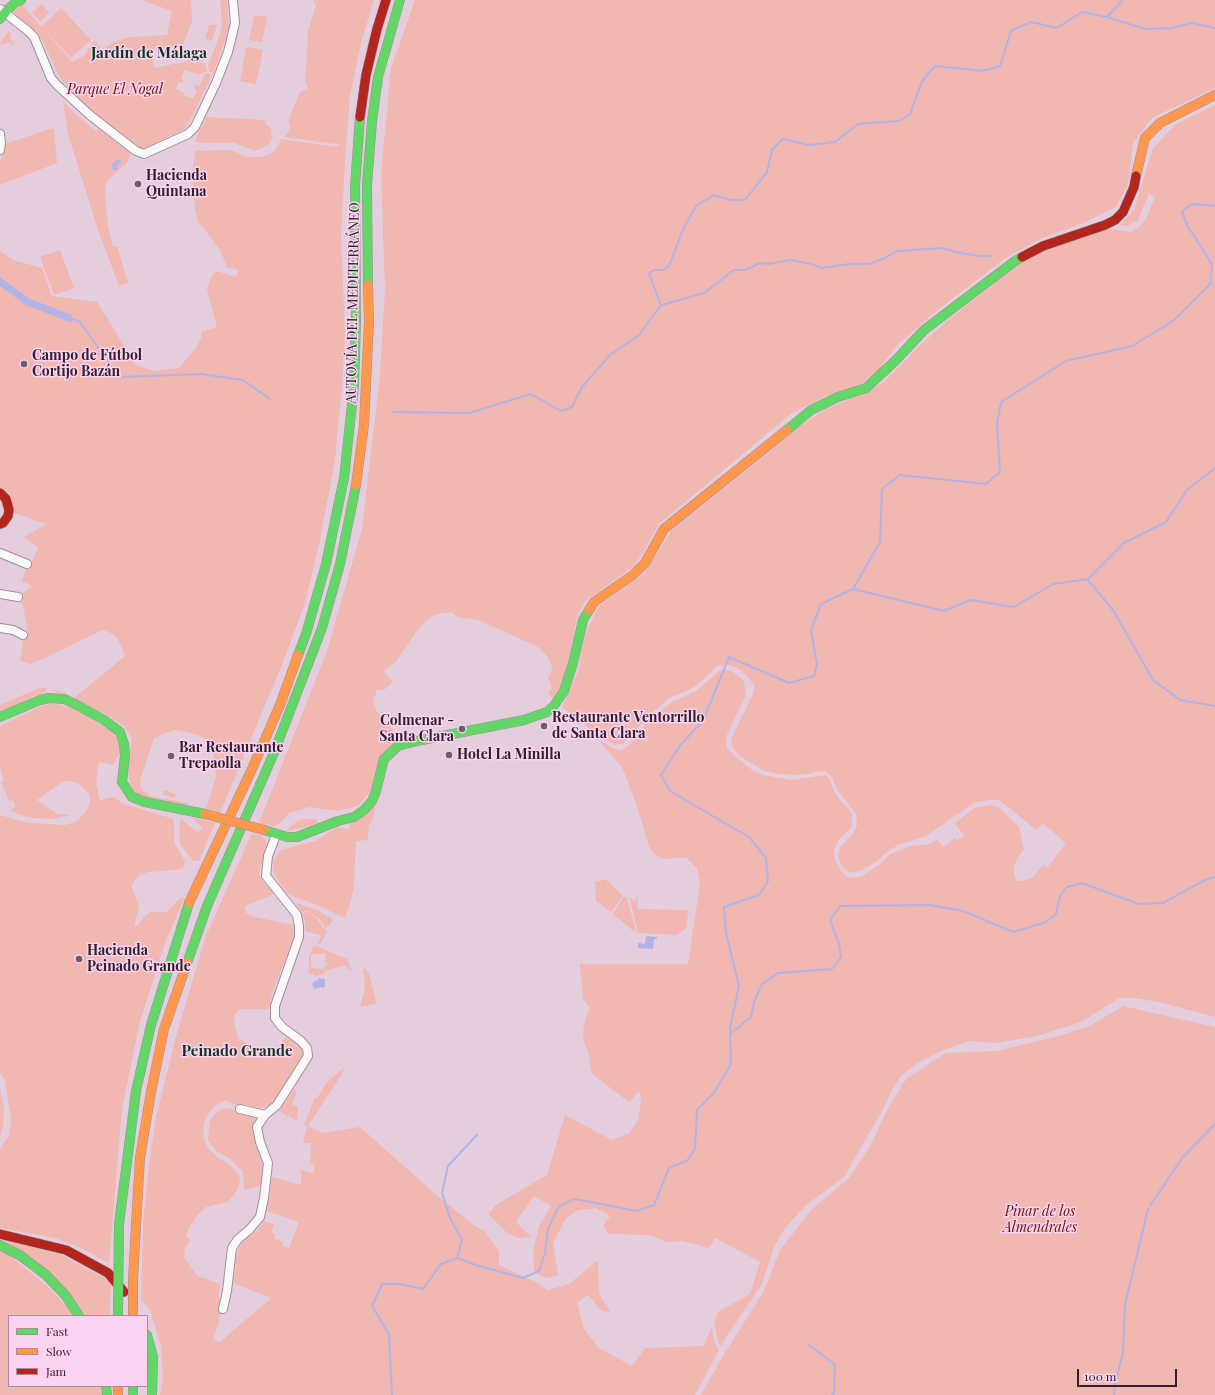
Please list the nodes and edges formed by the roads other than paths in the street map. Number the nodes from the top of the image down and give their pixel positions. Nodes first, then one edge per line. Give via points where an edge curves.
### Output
1 (21, 0) edge
2 (233, 0) edge
3 (386, 0) edge
4 (400, 0) edge
5 (1, 15) edge
6 (1215, 95) edge
7 (0, 134) edge
8 (0, 150) edge
9 (0, 493) edge
10 (0, 524) edge
11 (0, 553) edge
12 (27, 564) dead end
13 (0, 594) edge
14 (18, 597) dead end
15 (0, 628) edge
16 (23, 635) dead end
17 (0, 717) edge
18 (276, 834) junction
19 (240, 1109) dead end
20 (265, 1115) junction
21 (0, 1234) edge
22 (0, 1244) edge
23 (223, 1309) dead end
24 (78, 1315) edge
25 (118, 1315) edge
26 (133, 1315) edge
27 (139, 1315) edge
28 (148, 1339) edge
29 (152, 1395) edge

1 - 5 main road
2 - 5 street via 235,23 228,52 195,127 188,134 144,154 136,151 91,116 57,85 25,35
3 - 25 main road, AUTOVÍA DEL MEDITERRÁNEO, bridge via 366,75 358,127 355,186 354,386 344,478 327,557 306,634 280,705 190,900 150,1025 126,1155 119,1224
4 - 26 main road, AUTOVÍA DEL MEDITERRÁNEO, bridge via 378,77 372,121 367,185 369,321 364,425 358,477 340,564 322,628 273,756 207,906 164,1029 140,1158
6 - 18 main road via 1160,123 1145,138 1134,186 1123,212 1115,220 1043,246 1015,262 924,330 866,388 811,410 664,529 645,563 633,575 594,602 583,620 564,691 547,712 524,720 417,740 398,746 384,759 376,791 364,810 354,817 297,837
7 - 8 street
9 - 10 main road via 6,499 9,510 8,516
11 - 12 street
13 - 14 street
15 - 16 street
17 - 18 main road, bridge via 40,700 64,699 104,720 120,732 125,756 122,782 132,797
18 - 20 street via 268,856 266,876 297,915 300,926 299,937 276,1006 275,1018 282,1028 301,1041 307,1048 308,1056 277,1104
19 - 20 street
20 - 23 street via 257,1127 268,1163 260,1217 232,1248
21 - 27 main road via 66,1250 108,1273
22 - 24 main road via 46,1275 66,1296
28 - 29 main road via 153,1357

